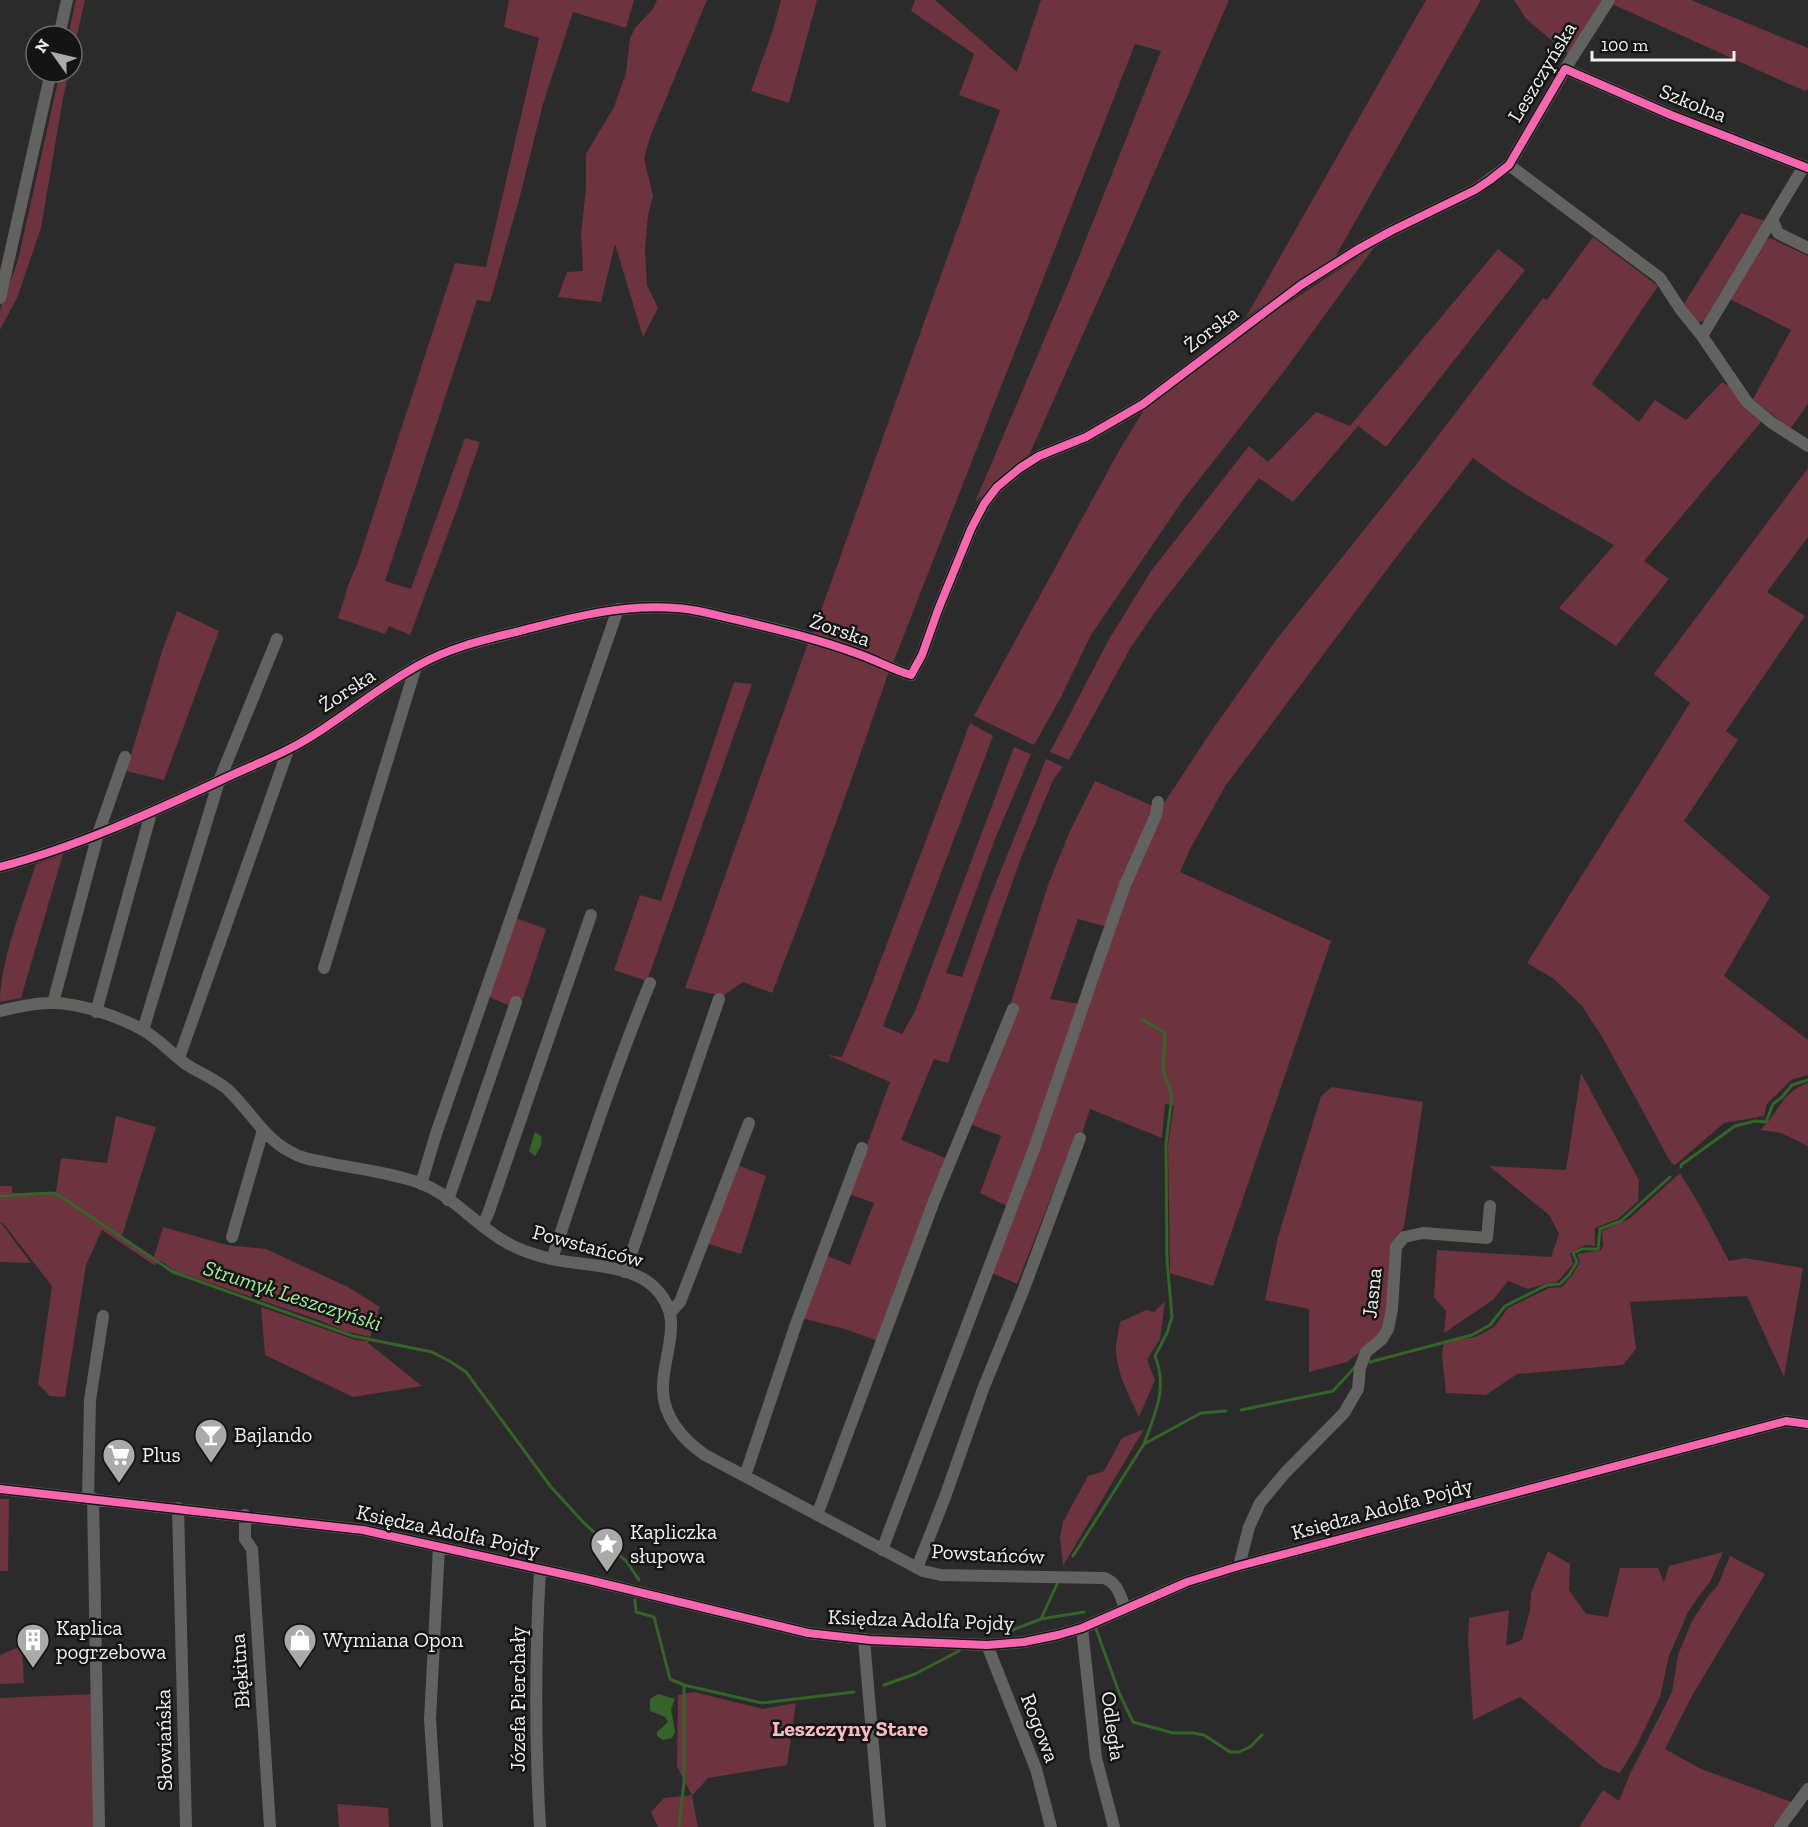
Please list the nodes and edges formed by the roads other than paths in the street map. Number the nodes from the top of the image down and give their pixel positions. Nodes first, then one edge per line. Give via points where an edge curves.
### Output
1 (67, 0) edge
2 (1609, 0) edge
3 (62, 24) edge
4 (1565, 69) junction
5 (48, 84) edge
6 (1509, 165) junction
7 (1806, 167) edge
8 (1772, 219) junction
9 (1778, 233) junction
10 (1762, 236) junction
11 (1808, 248) edge
12 (0, 298) edge
13 (1702, 336) junction
14 (1808, 446) edge
15 (618, 609) junction
16 (277, 639) dead end
17 (416, 666) junction
18 (288, 750) junction
19 (125, 757) dead end
20 (219, 781) junction
21 (1158, 802) dead end
22 (151, 813) junction
23 (98, 834) junction
24 (0, 867) edge
25 (591, 915) dead end
26 (324, 968) dead end
27 (650, 983) dead end
28 (719, 999) dead end
29 (516, 1002) dead end
30 (53, 1003) junction
31 (1013, 1009) dead end
32 (0, 1011) edge
33 (96, 1012) junction
34 (143, 1030) junction
35 (179, 1058) junction
36 (748, 1123) dead end
37 (263, 1130) junction
38 (1080, 1138) dead end
39 (862, 1148) dead end
40 (421, 1184) junction
41 (448, 1200) junction
42 (1490, 1206) dead end
43 (482, 1226) junction
44 (232, 1237) dead end
45 (552, 1259) junction
46 (625, 1272) junction
47 (670, 1313) junction
48 (103, 1316) dead end
49 (1808, 1424) edge
50 (745, 1476) junction
51 (0, 1489) edge
52 (91, 1498) junction
53 (178, 1508) junction
54 (245, 1515) junction
55 (817, 1515) junction
56 (439, 1547) junction
57 (882, 1550) junction
58 (1239, 1566) junction
59 (917, 1568) junction
60 (540, 1570) junction
61 (1125, 1608) junction
62 (1082, 1628) junction
63 (864, 1640) junction
64 (987, 1645) junction
65 (1808, 1789) edge
66 (99, 1827) edge
67 (186, 1827) edge
68 (270, 1827) edge
69 (437, 1827) edge
70 (540, 1827) edge
71 (880, 1827) edge
72 (1051, 1827) edge
73 (1114, 1827) edge
74 (1780, 1827) edge

1 - 3 street
2 - 4 street, Leszczyńska
4 - 6 street, Leszczyńska
4 - 7 street, Szkolna
5 - 12 street
6 - 13 street via 1660,279
6 - 15 street, Żorska via 1475,190 1390,231 1301,285 1143,404 1086,437 1039,456 1007,477 984,504 971,529 911,675 775,628 678,608
7 - 8 street, Szkolna
8 - 9 street
8 - 10 street, Szkolna
9 - 10 street
9 - 11 street
10 - 13 street, Szkolna
13 - 14 street via 1747,402
15 - 17 street, Żorska via 472,643
15 - 40 street
16 - 20 street
17 - 18 street, Żorska
17 - 26 street
18 - 20 street, Żorska
18 - 35 street
19 - 23 street
20 - 22 street, Żorska
20 - 34 street
21 - 57 street via 1125,885 1035,1146
22 - 23 street, Żorska
22 - 33 street
23 - 24 street, Żorska
23 - 30 street
25 - 43 street
27 - 45 street
28 - 46 street
29 - 41 street
30 - 32 street, Powstańców
30 - 33 street, Powstańców
31 - 55 street via 934,1201
33 - 34 street, Powstańców
34 - 35 street, Powstańców
35 - 37 street, Powstańców via 226,1088
36 - 47 street via 680,1302
37 - 40 street, Powstańców via 283,1148 302,1157
37 - 44 street
38 - 59 street
39 - 50 street via 796,1324
40 - 41 street, Powstańców
41 - 43 street, Powstańców
42 - 58 street, Jasna via 1487,1239 1423,1233 1404,1237 1396,1247 1388,1329 1382,1340 1366,1352 1359,1368 1358,1389 1344,1413 1260,1503
43 - 45 street, Powstańców via 512,1246
45 - 46 street, Powstańców
46 - 47 street, Powstańców via 655,1288
47 - 50 street, Powstańców via 672,1326 663,1386 670,1417 695,1448
48 - 52 street via 90,1400
49 - 58 street, Księdza Adolfa Pojdy via 1786,1421
50 - 55 street, Powstańców
51 - 52 street, Księdza Adolfa Pojdy
52 - 53 street, Księdza Adolfa Pojdy
52 - 66 street
53 - 54 street, Księdza Adolfa Pojdy
53 - 67 street, Słowiańska
54 - 56 street, Księdza Adolfa Pojdy via 350,1528
54 - 68 street, Błękitna via 244,1539 252,1549
55 - 57 street, Powstańców
56 - 60 street, Księdza Adolfa Pojdy
56 - 69 street via 430,1719
57 - 59 street, Powstańców
58 - 61 street, Księdza Adolfa Pojdy
59 - 61 street, Powstańców via 941,1575 1104,1578 1117,1586
60 - 63 street, Księdza Adolfa Pojdy via 808,1633
60 - 70 street, Józefa Pierchały
61 - 62 street, Księdza Adolfa Pojdy
62 - 64 street, Księdza Adolfa Pojdy via 1024,1642
62 - 73 street, Odległa via 1096,1758
63 - 64 street, Księdza Adolfa Pojdy
63 - 71 street
64 - 72 street, Rogowa via 1036,1769
65 - 74 street

